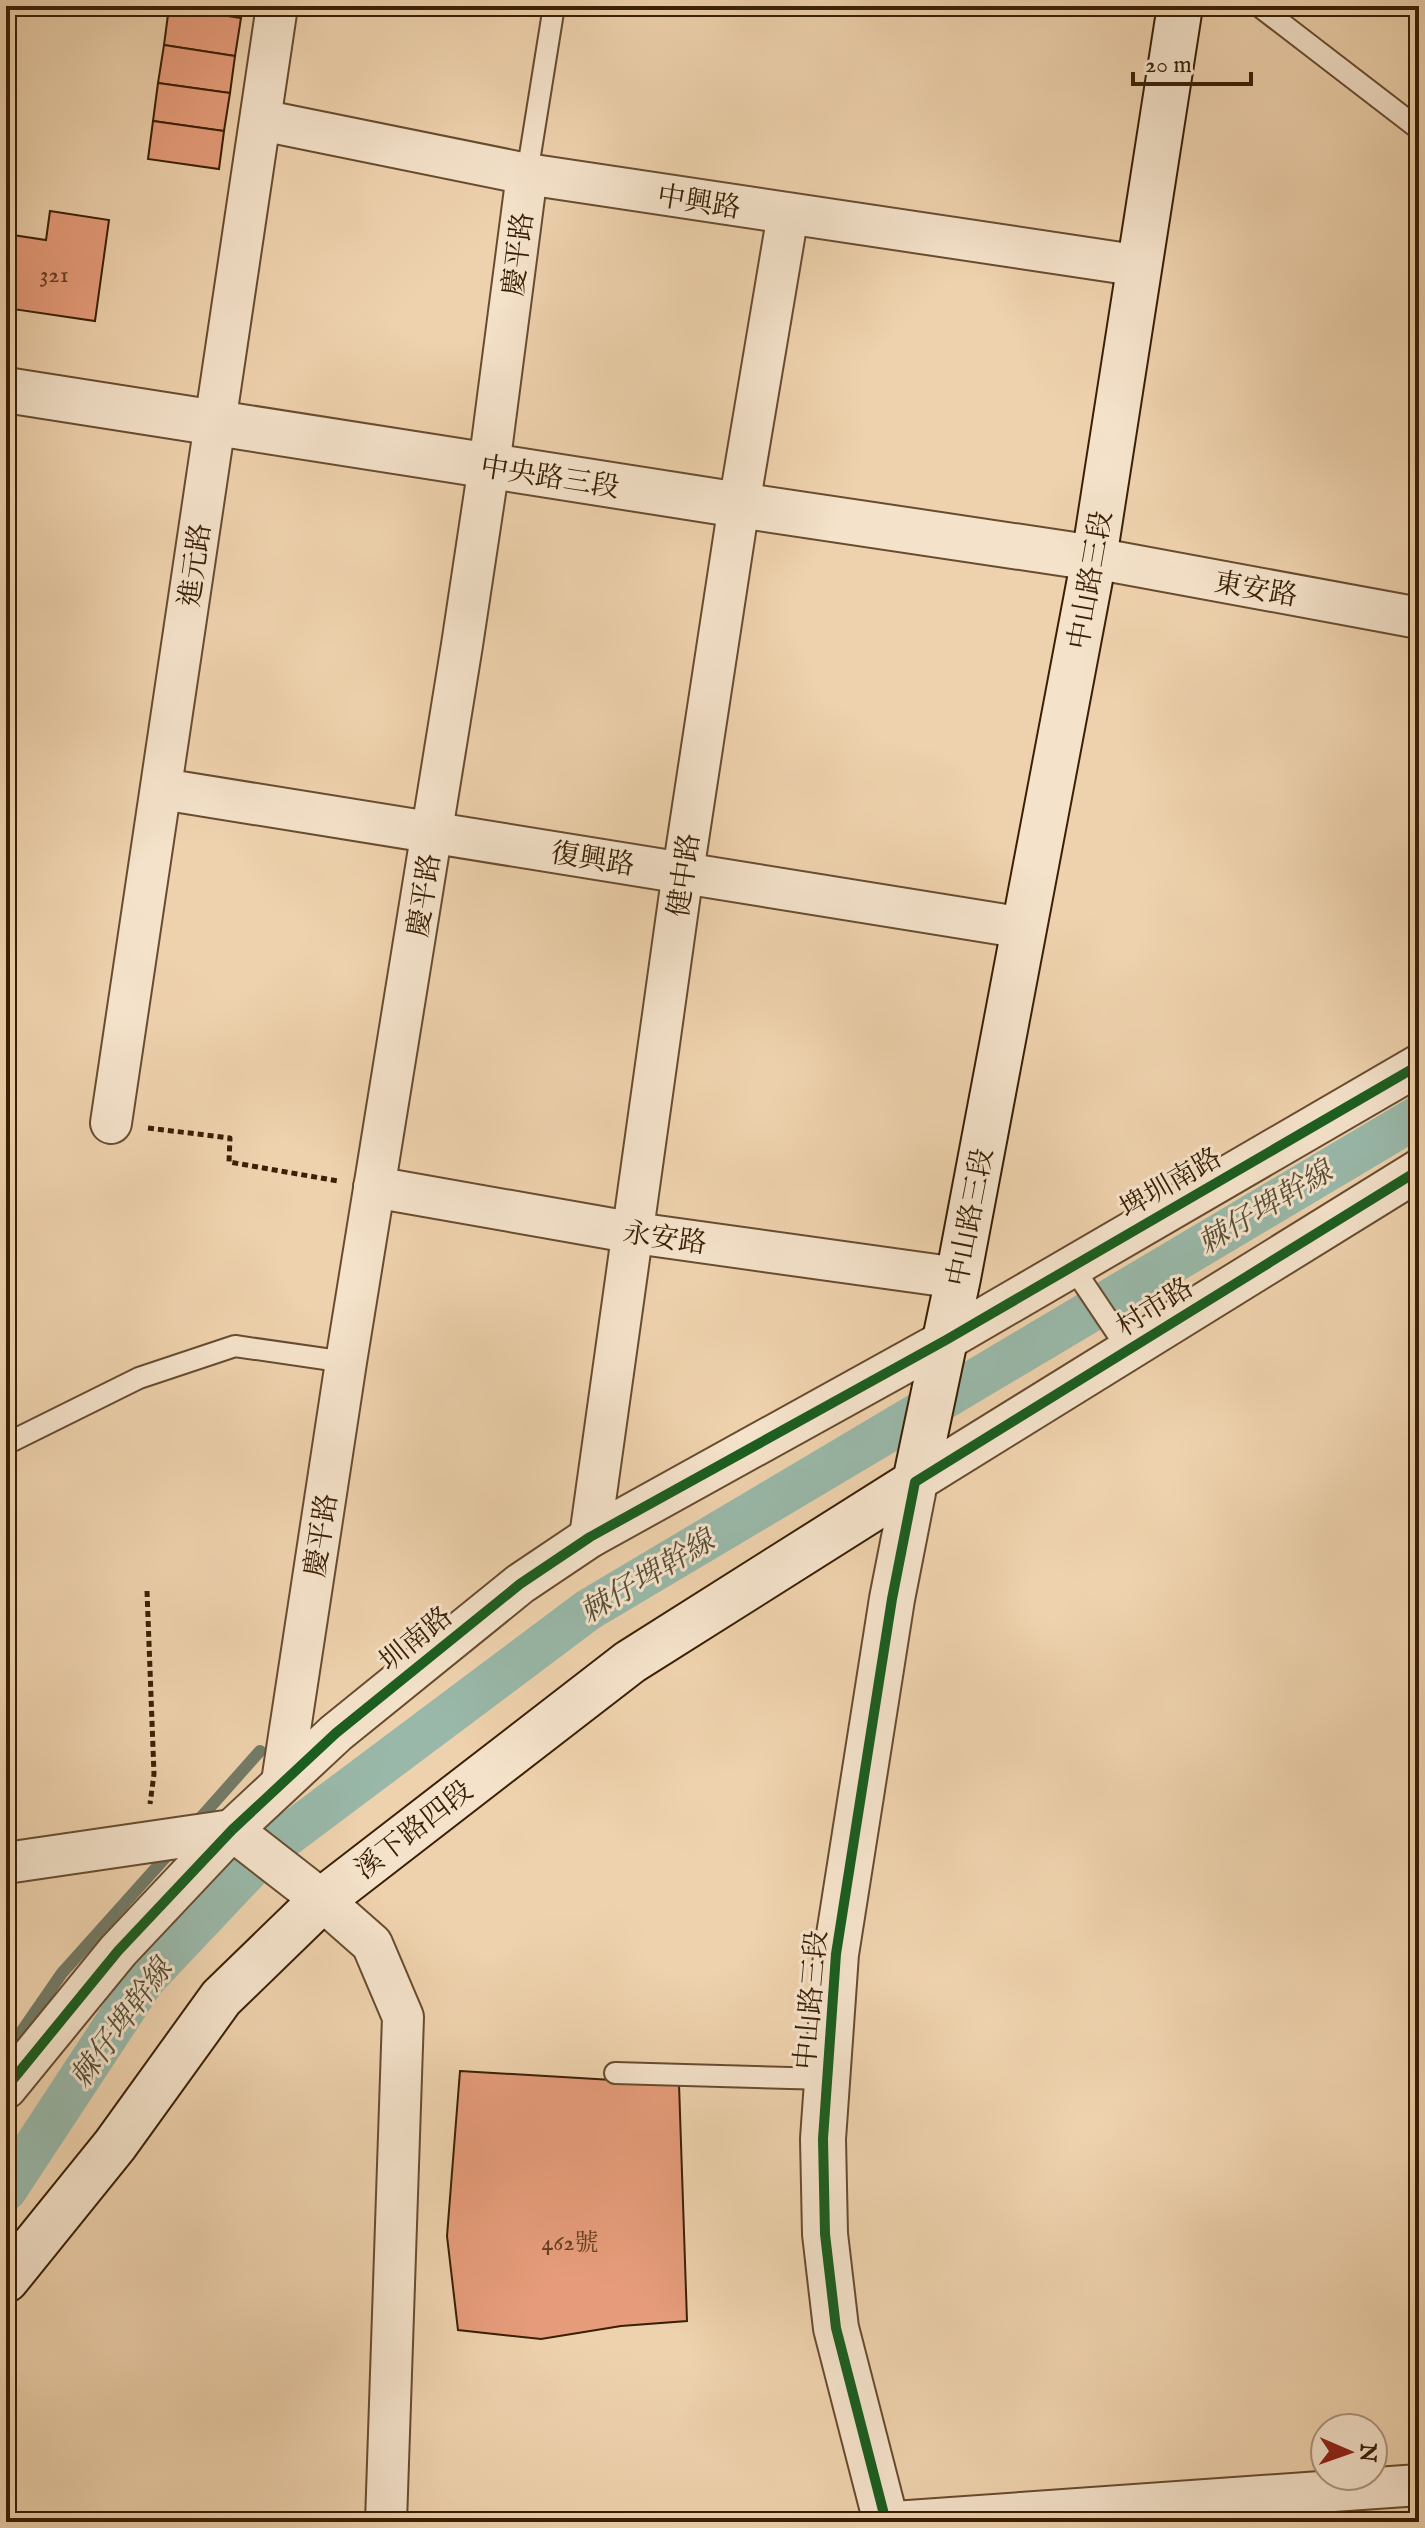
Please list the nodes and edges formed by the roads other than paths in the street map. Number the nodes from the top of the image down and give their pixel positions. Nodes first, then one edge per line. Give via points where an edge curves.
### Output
1 (277, 6) edge
2 (554, 6) edge
3 (1180, 6) edge
4 (1259, 6) edge
5 (261, 120) junction
6 (1419, 129) edge
7 (527, 174) junction
8 (788, 214) junction
9 (1141, 266) junction
10 (6, 390) edge
11 (215, 422) junction
12 (489, 466) junction
13 (739, 505) junction
14 (1094, 558) junction
15 (1419, 618) edge
16 (162, 789) junction
17 (433, 832) junction
18 (683, 872) junction
19 (1024, 928) junction
20 (1419, 1065) edge
21 (111, 1123) road end
22 (1419, 1170) edge
23 (374, 1187) junction
24 (635, 1233) junction
25 (1072, 1266) junction
26 (958, 1278) junction
27 (946, 1340) junction
28 (1129, 1351) junction
29 (346, 1362) junction
30 (8, 1443) edge
31 (915, 1482) junction
32 (590, 1537) junction
33 (282, 1782) junction
34 (232, 1830) junction
35 (6, 1863) edge
36 (322, 1900) junction
37 (615, 2073) dead end
38 (827, 2079) junction
39 (6, 2088) edge
40 (6, 2280) edge
41 (1419, 2485) edge
42 (386, 2522) edge
43 (886, 2522) edge
44 (894, 2522) edge

1 - 5 street, 進元路
2 - 7 lane, 慶平路
3 - 9 main road, 中山路三段
4 - 6 lane
5 - 7 street, 中興路
5 - 11 street, 進元路
7 - 8 street, 中興路
7 - 12 street, 慶平路
8 - 9 street, 中興路
8 - 13 street, 健中路
9 - 14 main road, 中山路三段
10 - 11 main road, 中央路三段
11 - 12 main road, 中央路三段
11 - 16 street, 進元路
12 - 13 main road, 中央路三段
12 - 17 street, 慶平路
13 - 14 main road, 中央路三段
13 - 18 street, 健中路
14 - 15 street, 東安路
14 - 19 main road, 中山路三段
16 - 17 street, 復興路
16 - 21 street, 進元路
17 - 18 street, 復興路
17 - 23 street, 慶平路
18 - 19 street, 復興路
18 - 24 street, 健中路
19 - 26 main road, 中山路三段
20 - 25 street, 埤圳南路
22 - 28 street, 村市路
23 - 24 street, 永安路
23 - 29 street, 慶平路
24 - 26 street, 永安路
24 - 32 street, 健中路
25 - 27 street, 埤圳南路
25 - 28 lane
26 - 27 main road, 中山路三段
27 - 31 main road, 中山路三段
27 - 32 street, 圳南路
28 - 31 street, 村市路
29 - 30 lane via 235,1346 139,1378
29 - 33 street, 慶平路
31 - 36 main road, 溪下路四段 via 630,1662
31 - 38 main road, 中山路三段 via 836,1954
32 - 33 street, 圳南路 via 520,1584
33 - 34 street, 圳南路
34 - 35 street
34 - 36 street
34 - 39 street, 圳南路 via 118,1951
36 - 40 main road, 溪下路四段 via 221,1998 115,2145
36 - 42 street via 372,1944 403,2017
37 - 38 lane
38 - 43 main road, 中山路三段 via 825,2234 836,2328
41 - 44 street

